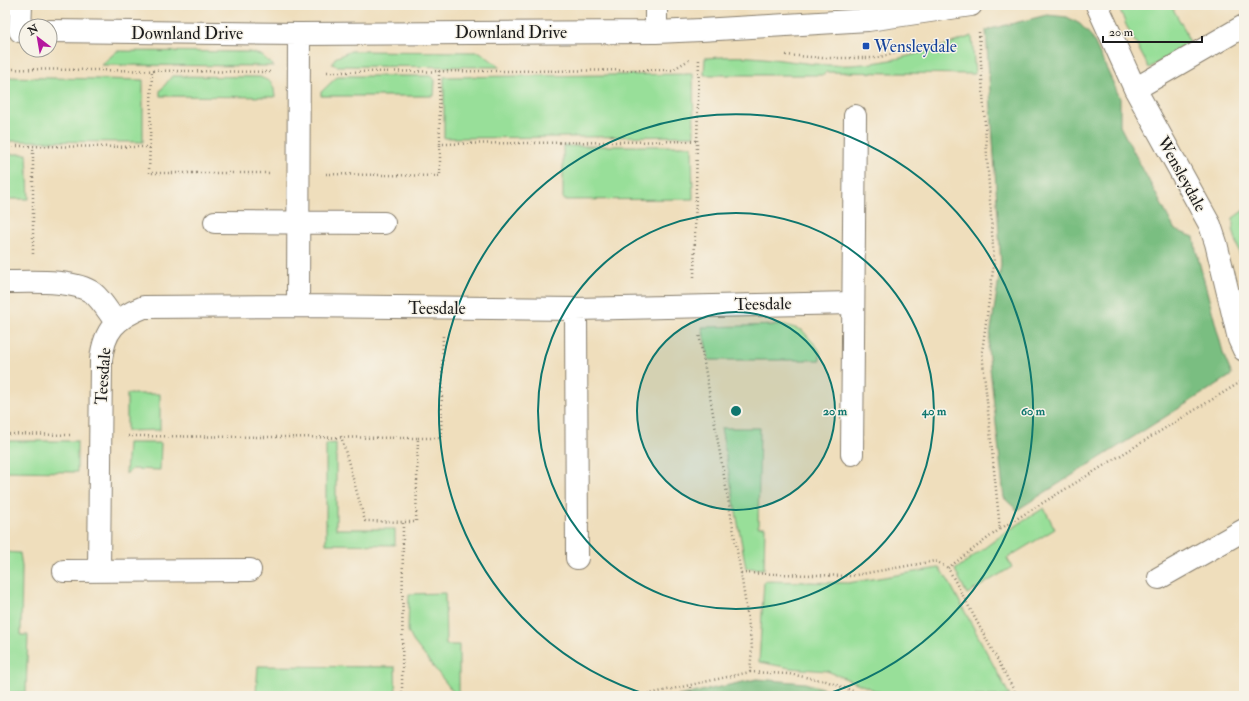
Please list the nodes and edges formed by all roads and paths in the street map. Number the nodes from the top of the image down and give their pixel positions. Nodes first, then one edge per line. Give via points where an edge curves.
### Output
1 (21, 5) edge
2 (656, 5) edge
3 (1097, 5) edge
4 (869, 13) edge
5 (975, 15) edge
6 (1244, 26) edge
7 (17, 31) edge
8 (58, 32) edge
9 (656, 32) junction
10 (299, 34) junction
11 (944, 38) dead end
12 (783, 55) dead end
13 (5, 69) edge
14 (439, 71) junction
15 (299, 72) junction
16 (1135, 90) junction
17 (855, 116) dead end
18 (698, 142) junction
19 (5, 146) edge
20 (33, 146) junction
21 (149, 147) dead end
22 (215, 222) dead end
23 (299, 222) junction
24 (384, 222) dead end
25 (5, 282) edge
26 (32, 282) junction
27 (854, 303) junction
28 (694, 305) junction
29 (298, 306) junction
30 (444, 308) junction
31 (576, 308) junction
32 (116, 322) junction
33 (1244, 350) edge
34 (1244, 380) edge
35 (5, 434) edge
36 (99, 436) junction
37 (341, 436) junction
38 (418, 438) junction
39 (852, 454) dead end
40 (403, 522) junction
41 (1000, 529) junction
42 (1244, 530) edge
43 (577, 558) dead end
44 (948, 568) junction
45 (250, 570) dead end
46 (64, 571) dead end
47 (99, 571) junction
48 (741, 572) junction
49 (1159, 578) dead end
50 (750, 672) junction
51 (691, 685) junction
52 (402, 696) edge
53 (640, 696) edge
54 (691, 696) edge
55 (866, 696) edge
56 (1018, 696) edge

1 - 7 street
2 - 9 street
3 - 16 street, Wensleydale
4 - 5 street, Downland Drive
4 - 9 street, Downland Drive via 701,30
5 - 41 path via 994,263 982,352
6 - 16 street
8 - 10 street, Downland Drive
9 - 10 street, Downland Drive
10 - 15 street
11 - 12 path via 876,58
13 - 15 path
14 - 15 path
14 - 18 path via 440,144
14 - 18 path via 672,70 700,54
15 - 23 street
16 - 33 street, Wensleydale via 1210,225
17 - 27 street
18 - 28 path
19 - 20 path
20 - 21 path
20 - 26 path
22 - 23 street
23 - 24 street
23 - 29 street
25 - 26 street
26 - 32 street via 83,287 94,294
27 - 28 street, Teesdale
27 - 39 street
28 - 31 street, Teesdale
28 - 48 path
29 - 30 street, Teesdale
29 - 32 street, Teesdale via 144,307 130,312
30 - 31 street, Teesdale
30 - 38 path via 441,438
31 - 43 street
32 - 36 street, Teesdale via 102,346
34 - 41 path
35 - 36 path
36 - 37 path
36 - 47 street, Teesdale
37 - 38 path
37 - 40 path via 365,521
38 - 40 path via 416,522
40 - 52 path
41 - 44 path
42 - 49 street
44 - 48 path via 935,561 850,576
44 - 56 path
45 - 47 street
46 - 47 street
48 - 50 path via 752,647
50 - 51 path
50 - 55 path via 789,674 826,681
51 - 53 path
51 - 54 path

